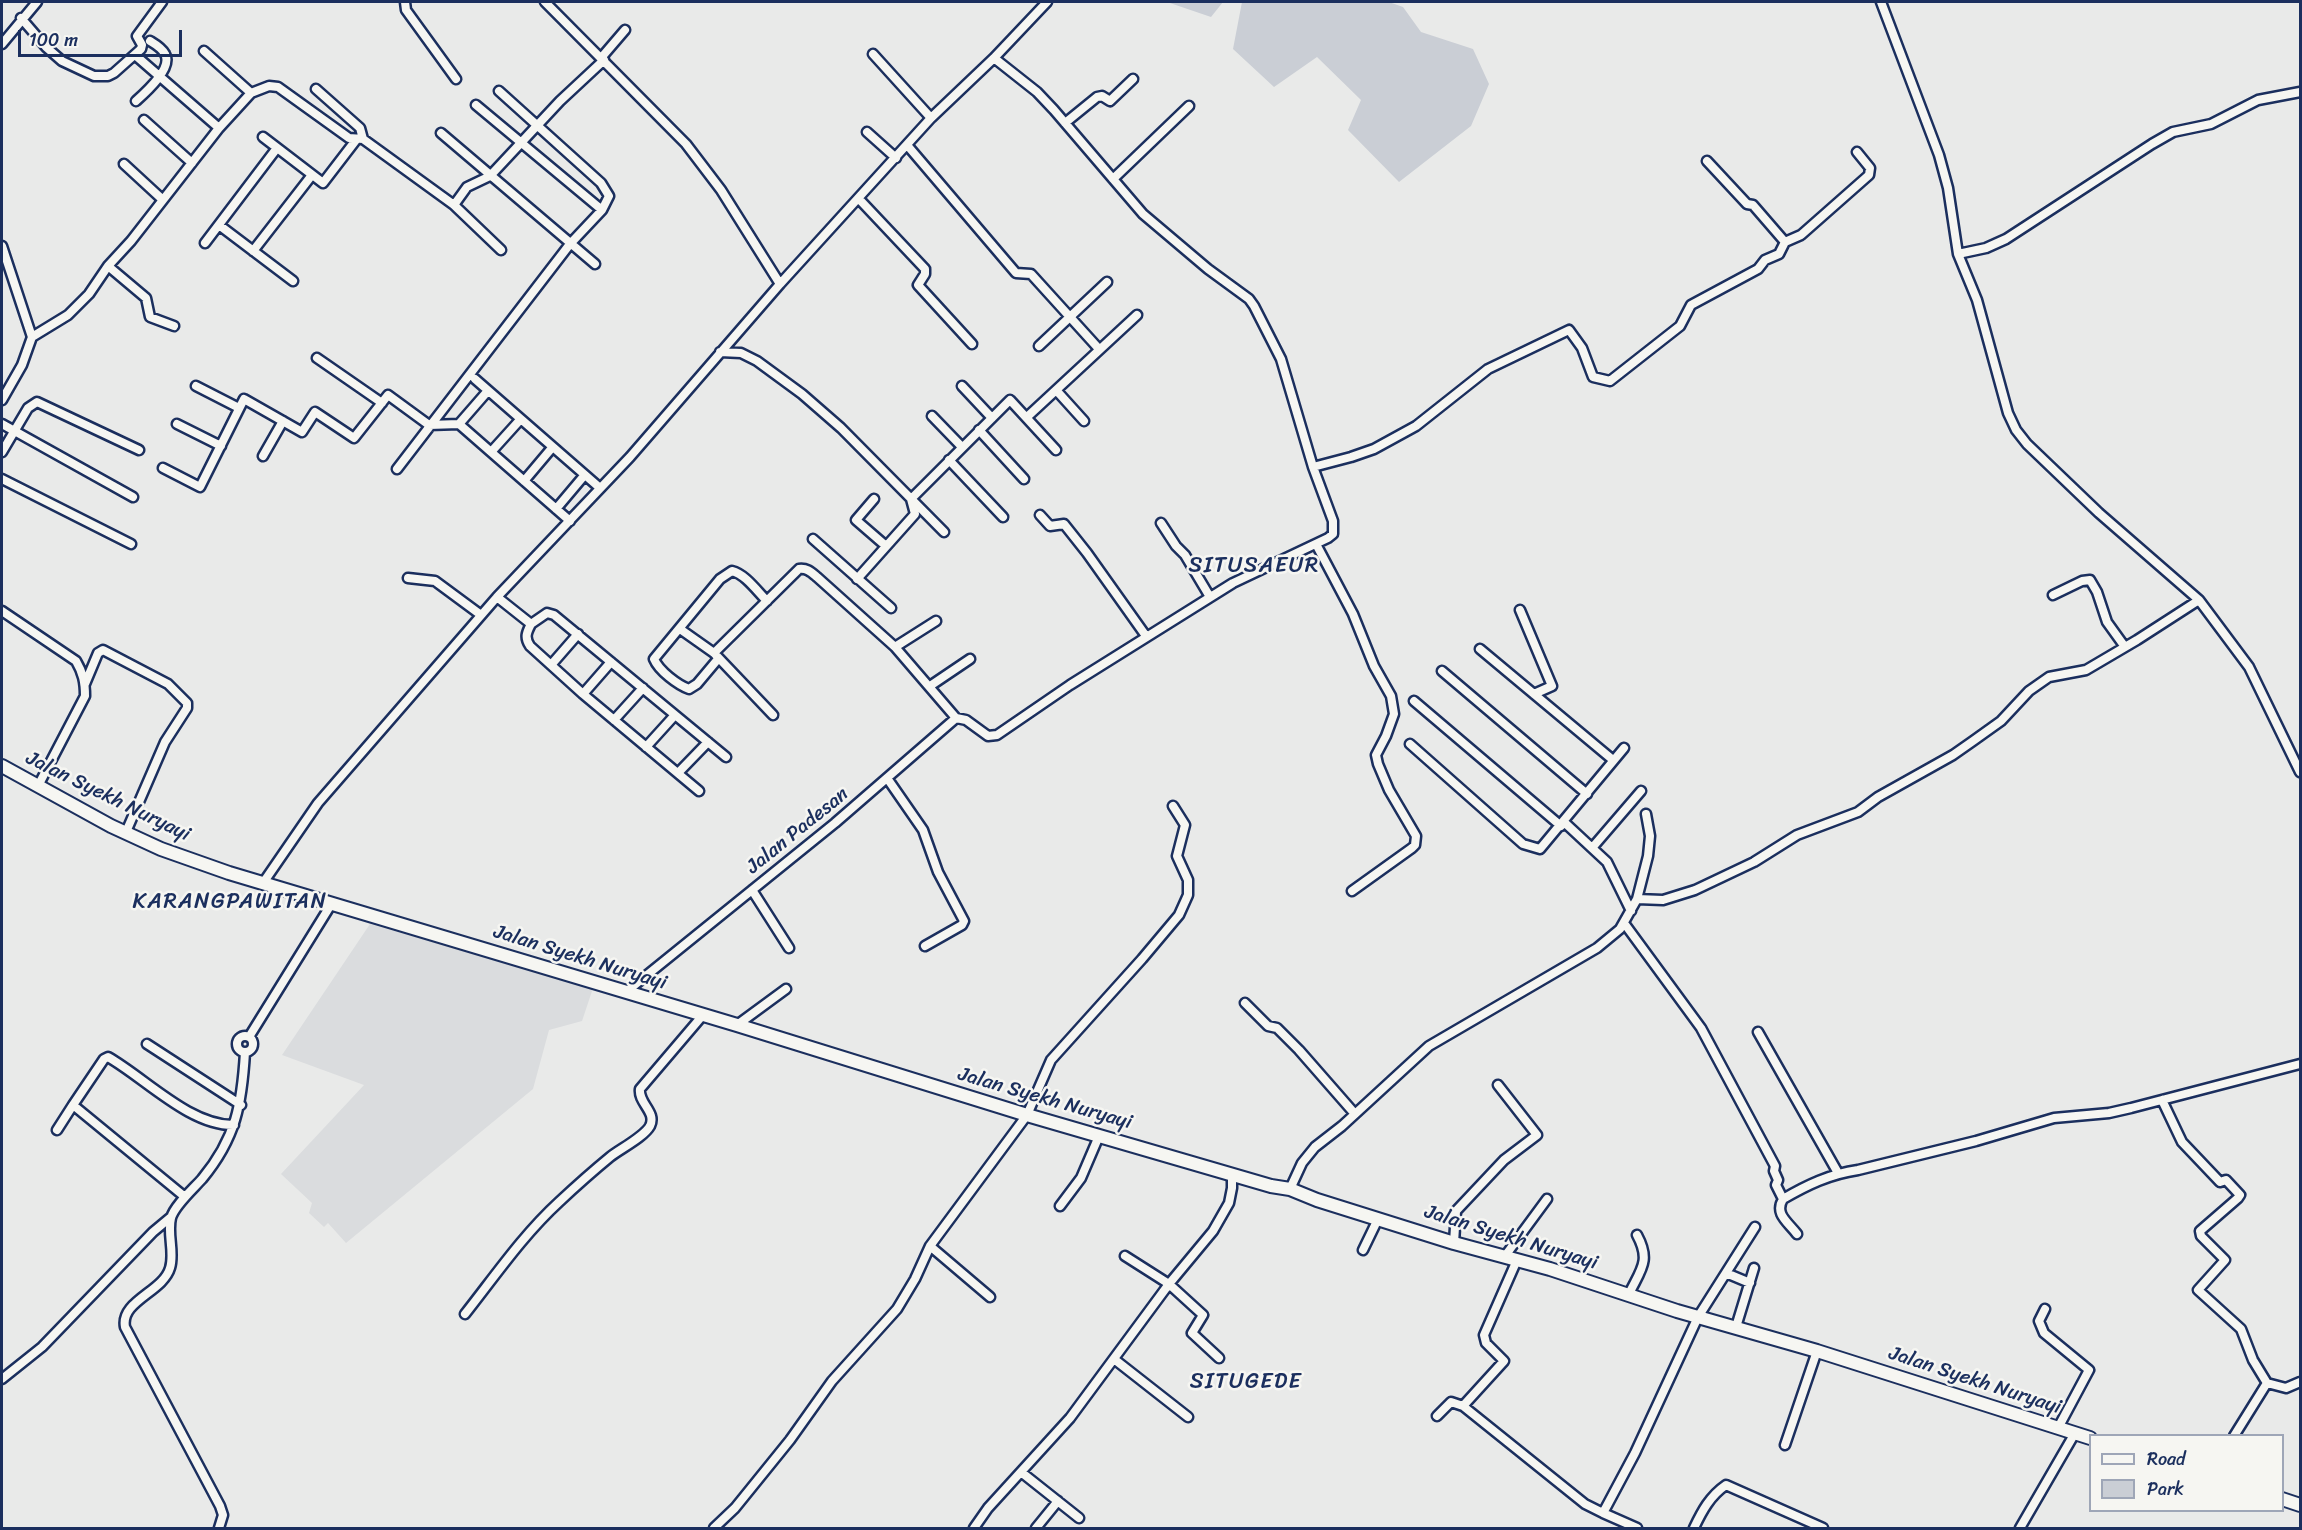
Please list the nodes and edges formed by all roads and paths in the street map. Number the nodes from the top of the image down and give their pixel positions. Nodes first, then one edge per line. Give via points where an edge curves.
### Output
1 (37, 2) edge
2 (162, 2) edge
3 (405, 2) edge
4 (545, 2) edge
5 (1047, 2) edge
6 (1881, 2) edge
7 (21, 18) junction
8 (625, 30) dead end
9 (150, 40) dead end
10 (2, 44) edge
11 (204, 51) dead end
12 (873, 54) dead end
13 (135, 55) junction
14 (994, 57) junction
15 (603, 59) junction
16 (159, 76) junction
17 (456, 79) dead end
18 (1133, 80) dead end
19 (316, 88) dead end
20 (499, 92) dead end
21 (250, 93) junction
22 (2301, 93) edge
23 (136, 101) dead end
24 (476, 105) dead end
25 (1189, 106) dead end
26 (931, 118) junction
27 (144, 120) dead end
28 (1065, 123) junction
29 (536, 126) junction
30 (219, 128) junction
31 (867, 132) dead end
32 (441, 133) dead end
33 (263, 137) dead end
34 (360, 140) junction
35 (521, 140) junction
36 (907, 145) junction
37 (277, 148) junction
38 (1857, 152) dead end
39 (896, 158) junction
40 (1707, 161) dead end
41 (192, 163) junction
42 (124, 164) dead end
43 (312, 175) junction
44 (490, 176) junction
45 (1113, 179) junction
46 (859, 199) junction
47 (163, 200) junction
48 (453, 205) junction
49 (602, 210) junction
50 (219, 225) junction
51 (1785, 242) junction
52 (205, 243) dead end
53 (570, 244) junction
54 (2, 246) edge
55 (501, 250) dead end
56 (253, 251) junction
57 (1958, 254) junction
58 (595, 264) dead end
59 (108, 266) junction
60 (293, 281) dead end
61 (1107, 282) dead end
62 (780, 284) junction
63 (1137, 315) dead end
64 (1070, 317) junction
65 (174, 326) dead end
66 (32, 337) junction
67 (972, 344) dead end
68 (1039, 346) dead end
69 (1099, 349) junction
70 (720, 352) junction
71 (317, 358) dead end
72 (475, 379) dead end
73 (196, 386) dead end
74 (962, 386) dead end
75 (1056, 390) junction
76 (486, 393) dead end
77 (2, 400) edge
78 (382, 403) junction
79 (239, 408) junction
80 (932, 416) dead end
81 (1027, 417) junction
82 (992, 418) junction
83 (283, 421) junction
84 (519, 421) dead end
85 (1084, 421) dead end
86 (2, 424) edge
87 (177, 424) dead end
88 (459, 424) junction
89 (429, 425) junction
90 (979, 430) junction
91 (14, 431) junction
92 (221, 446) junction
93 (962, 447) junction
94 (551, 449) dead end
95 (139, 450) dead end
96 (1056, 450) dead end
97 (2, 452) edge
98 (491, 452) junction
99 (263, 456) dead end
100 (949, 460) junction
101 (1313, 467) junction
102 (164, 468) dead end
103 (397, 469) dead end
104 (583, 477) dead end
105 (1024, 478) dead end
106 (2, 479) edge
107 (524, 481) junction
108 (600, 488) junction
109 (133, 497) dead end
110 (874, 499) dead end
111 (911, 499) junction
112 (556, 509) junction
113 (1040, 515) dead end
114 (1003, 517) dead end
115 (570, 521) junction
116 (1161, 523) dead end
117 (944, 532) dead end
118 (813, 539) dead end
119 (131, 544) dead end
120 (1316, 544) junction
121 (886, 546) junction
122 (408, 578) dead end
123 (857, 579) junction
124 (2053, 595) dead end
125 (497, 597) junction
126 (1210, 597) junction
127 (2199, 600) junction
128 (767, 601) junction
129 (891, 608) dead end
130 (1520, 610) dead end
131 (2, 611) edge
132 (481, 615) junction
133 (936, 621) dead end
134 (531, 624) junction
135 (680, 629) junction
136 (578, 634) junction
137 (1146, 636) junction
138 (895, 647) junction
139 (2125, 647) junction
140 (1480, 649) dead end
141 (716, 656) junction
142 (970, 659) dead end
143 (611, 662) junction
144 (551, 665) junction
145 (1442, 671) dead end
146 (85, 684) junction
147 (930, 686) junction
148 (643, 688) junction
149 (583, 694) junction
150 (1534, 694) junction
151 (1414, 701) dead end
152 (675, 715) junction
153 (773, 715) dead end
154 (956, 718) junction
155 (614, 720) junction
156 (708, 742) junction
157 (1410, 744) dead end
158 (646, 747) junction
159 (1624, 748) dead end
160 (726, 757) dead end
161 (1613, 760) junction
162 (2, 767) edge
163 (2301, 772) edge
164 (678, 773) junction
165 (887, 778) junction
166 (38, 786) junction
167 (1641, 790) dead end
168 (699, 791) dead end
169 (1587, 794) junction
170 (1173, 806) dead end
171 (1646, 814) dead end
172 (1563, 824) junction
173 (126, 832) junction
174 (1592, 848) junction
175 (263, 883) junction
176 (752, 890) junction
177 (1352, 891) dead end
178 (1637, 899) junction
179 (332, 903) junction
180 (1631, 911) junction
181 (1624, 923) junction
182 (925, 946) dead end
183 (789, 948) dead end
184 (786, 989) dead end
185 (626, 992) junction
186 (1245, 1003) dead end
187 (704, 1015) junction
188 (737, 1025) junction
189 (1758, 1032) dead end
190 (249, 1037) junction
191 (147, 1044) dead end
192 (245, 1052) junction
193 (2301, 1064) edge
194 (1498, 1085) dead end
195 (2162, 1100) junction
196 (73, 1105) junction
197 (241, 1105) junction
198 (1355, 1114) junction
199 (1027, 1115) junction
200 (234, 1125) junction
201 (57, 1130) dead end
202 (1099, 1136) junction
203 (1838, 1173) junction
204 (1232, 1174) junction
205 (1290, 1189) junction
206 (185, 1197) junction
207 (1547, 1199) dead end
208 (1783, 1199) junction
209 (1060, 1206) dead end
210 (171, 1217) junction
211 (1378, 1219) junction
212 (1755, 1227) dead end
213 (1797, 1234) dead end
214 (1637, 1235) dead end
215 (1454, 1243) junction
216 (930, 1246) junction
217 (1363, 1250) dead end
218 (1125, 1256) dead end
219 (1511, 1258) junction
220 (1754, 1268) dead end
221 (1726, 1273) junction
222 (1750, 1283) junction
223 (1169, 1284) junction
224 (1629, 1294) junction
225 (990, 1296) dead end
226 (2045, 1309) dead end
227 (465, 1314) dead end
228 (1698, 1317) junction
229 (1736, 1327) junction
230 (1817, 1352) junction
231 (1219, 1358) dead end
232 (1114, 1359) junction
233 (2, 1379) edge
234 (2301, 1382) edge
235 (2267, 1383) junction
236 (1463, 1406) junction
237 (1437, 1416) dead end
238 (1188, 1417) dead end
239 (2058, 1428) junction
240 (2075, 1433) junction
241 (2235, 1434) edge
242 (2089, 1437) edge
243 (1785, 1445) dead end
244 (1021, 1472) junction
245 (2284, 1499) edge
246 (1058, 1501) junction
247 (2301, 1505) edge
248 (1603, 1513) junction
249 (1079, 1518) dead end
250 (219, 1528) edge
251 (714, 1528) edge
252 (974, 1528) edge
253 (1036, 1528) edge
254 (1637, 1528) edge
255 (1694, 1528) edge
256 (1823, 1528) edge
257 (2020, 1528) edge

1 - 7 street
2 - 13 street via 137,36 142,46
3 - 17 street via 406,9
4 - 15 street
5 - 14 street
6 - 57 street via 1939,155
7 - 10 street
7 - 13 street via 62,61 94,76 108,76
8 - 15 street
9 - 16 street via 166,56 166,66
11 - 21 street
12 - 26 street
13 - 16 street
14 - 26 street
14 - 28 street via 1037,92
15 - 29 street
15 - 62 street via 705,166
16 - 23 street
16 - 30 street
18 - 28 street via 1110,101 1097,97
19 - 34 street via 360,128
20 - 29 street
21 - 30 street
21 - 34 street via 278,87 349,138
22 - 57 street via 2258,100 2211,124 2173,132 2006,239
24 - 35 street
25 - 45 street
26 - 36 street
27 - 41 street
28 - 45 street
29 - 35 street
29 - 49 street via 601,183 609,196
30 - 41 street
31 - 39 street
32 - 44 street
33 - 37 street
34 - 43 street via 323,183
34 - 48 street
35 - 44 street
35 - 49 street
36 - 39 street
36 - 64 street via 1016,273 1031,274
37 - 43 street
37 - 50 street
38 - 51 street via 1870,168 1869,175 1801,235
39 - 46 street
40 - 51 street
41 - 47 street
42 - 47 street
43 - 56 street
44 - 48 street via 467,187
44 - 53 street
45 - 101 street via 1143,214 1249,299 1260,314 1281,359
46 - 62 street
46 - 67 street via 925,269 918,285
47 - 59 street
48 - 55 street
49 - 53 street
50 - 52 street
50 - 56 street
51 - 101 street via 1779,254 1765,260 1758,269 1691,305 1680,326 1609,382 1593,377 1586,355 1569,330 1488,369 1416,426 1374,449
53 - 58 street
53 - 89 street
54 - 66 street
56 - 60 street
57 - 127 street via 1977,300 2016,430 2099,513
59 - 65 street via 146,298 150,317
59 - 66 street via 68,315
61 - 64 street
62 - 70 street
63 - 69 street
64 - 68 street
64 - 69 street
66 - 77 street via 22,365
69 - 75 street
70 - 108 street
70 - 111 street via 741,354 757,361 802,394 842,428
71 - 78 street
72 - 108 street
73 - 79 street
74 - 82 street
75 - 81 street
75 - 85 street
76 - 88 street
78 - 83 street via 354,438 315,412 302,432
78 - 89 street via 388,395
79 - 83 street via 244,399
79 - 92 street
80 - 93 street
81 - 82 street via 1010,400
81 - 96 street
82 - 90 street
83 - 99 street
84 - 98 street
86 - 91 street
87 - 92 street
88 - 89 street
88 - 98 street
89 - 103 street
90 - 93 street
90 - 105 street
91 - 95 street via 28,408 37,402
91 - 97 street
91 - 109 street
92 - 102 street via 200,487
93 - 100 street
94 - 107 street
98 - 107 street
100 - 111 street
100 - 114 street
101 - 120 street via 1334,526 1333,534
104 - 112 street
106 - 119 street
107 - 112 street
108 - 115 street
110 - 121 street via 856,520
111 - 117 street
111 - 121 street via 915,514
112 - 115 street
113 - 137 street via 1050,526 1064,524
115 - 125 street
116 - 126 street
118 - 123 street
120 - 126 street
120 - 177 street via 1391,696 1394,714 1378,751 1378,764 1416,836 1412,848
121 - 123 street
122 - 132 street via 435,581
123 - 129 street
124 - 139 street via 2090,580 2107,622
125 - 132 street
125 - 134 street
126 - 137 street
127 - 139 street
127 - 163 street via 2249,667
128 - 135 street via 732,571 720,579
128 - 138 street via 799,570 809,570
128 - 141 street
130 - 150 street via 1552,686
131 - 146 street via 76,661
132 - 175 street via 318,803
133 - 138 street
134 - 136 street via 547,613
134 - 144 street via 526,641
135 - 141 street
135 - 141 street via 654,659 686,689 697,684
136 - 143 street
136 - 144 street
137 - 154 street via 992,737
138 - 147 street
139 - 178 street via 2081,672 2056,674 2043,681 2001,721 1967,746 1850,816 1797,835 1754,862 1695,890 1663,900
140 - 150 street
141 - 153 street
142 - 147 street
143 - 148 street
143 - 149 street
144 - 149 street
145 - 169 street
146 - 166 street via 85,696
146 - 173 street via 98,653 103,650 168,684 187,704 165,742
147 - 154 street
148 - 152 street
148 - 155 street
149 - 155 street
150 - 161 street
151 - 172 street
152 - 156 street
152 - 158 street
154 - 165 street, Jalan Padesan
155 - 158 street
156 - 160 street
156 - 164 street
157 - 172 street via 1523,844 1540,849
158 - 164 street
159 - 161 street
161 - 169 street
162 - 166 main road, Jalan Syekh Nuryayi
164 - 168 street
165 - 176 street, Jalan Padesan
165 - 182 street via 923,830 938,872 964,921
166 - 173 main road, Jalan Syekh Nuryayi
167 - 174 street
169 - 172 street
170 - 199 street via 1185,825 1177,856 1188,880 1188,895 1179,915 1047,1065
171 - 178 street via 1648,856
172 - 174 street
173 - 175 main road, Jalan Syekh Nuryayi via 185,858
174 - 180 street via 1607,862
175 - 179 main road, Jalan Syekh Nuryayi
176 - 183 street
176 - 185 street, Jalan Padesan
178 - 180 street
179 - 185 main road, Jalan Syekh Nuryayi
179 - 190 street
180 - 181 street
181 - 198 street via 1597,948 1429,1046
181 - 208 street via 1701,1028 1775,1166 1776,1185
184 - 188 street
185 - 187 main road, Jalan Syekh Nuryayi
186 - 198 street via 1299,1050
187 - 188 main road, Jalan Syekh Nuryayi
187 - 227 street via 640,1089 641,1099 651,1113 647,1130 609,1157 558,1203
188 - 199 main road, Jalan Syekh Nuryayi
189 - 203 street
190 - 192 street via 253,1047
190 - 192 street via 243,1036 237,1042 239,1050
191 - 197 street
192 - 197 street
193 - 195 street
194 - 215 street via 1537,1135 1504,1160 1456,1211
195 - 203 street via 2109,1113 2054,1119
195 - 235 street via 2182,1142 2220,1182 2226,1180 2240,1195 2200,1231 2225,1260 2198,1290 2241,1329
196 - 200 street via 108,1057 189,1113 214,1124
196 - 201 street
196 - 206 street
197 - 200 street
198 - 205 street via 1308,1155
199 - 202 main road, Jalan Syekh Nuryayi
199 - 216 street
200 - 206 street via 219,1155
202 - 204 main road, Jalan Syekh Nuryayi
202 - 209 street via 1081,1178
203 - 208 street
204 - 205 main road, Jalan Syekh Nuryayi
204 - 223 street via 1225,1212
205 - 211 main road, Jalan Syekh Nuryayi
206 - 210 street
207 - 219 street
208 - 213 street via 1780,1212
210 - 233 street via 42,1347
210 - 250 street via 170,1268 157,1286 128,1311 125,1327 220,1506 224,1515
211 - 215 main road, Jalan Syekh Nuryayi
211 - 217 street
212 - 221 street
214 - 224 street via 1645,1256
215 - 219 main road, Jalan Syekh Nuryayi
216 - 225 street
216 - 251 street via 897,1309 832,1381 790,1440
218 - 223 street
219 - 224 main road, Jalan Syekh Nuryayi
219 - 236 street via 1484,1335 1486,1343 1504,1361
220 - 222 street
221 - 222 street
221 - 228 street
222 - 229 street
223 - 231 street via 1203,1315 1192,1333
223 - 232 street
224 - 228 main road, Jalan Syekh Nuryayi
226 - 239 street via 2039,1321 2044,1333 2089,1370
228 - 229 main road, Jalan Syekh Nuryayi
228 - 248 street
229 - 230 main road, Jalan Syekh Nuryayi
230 - 239 main road, Jalan Syekh Nuryayi
230 - 243 street
232 - 238 street
232 - 244 street via 1070,1418
234 - 235 street via 2286,1388
235 - 241 street
236 - 237 street via 1451,1402
236 - 248 street via 1585,1504
239 - 240 main road, Jalan Syekh Nuryayi
240 - 242 main road, Jalan Syekh Nuryayi
240 - 257 street
244 - 246 street
244 - 252 street
245 - 247 main road
246 - 249 street
246 - 253 street
248 - 254 street
255 - 256 street via 1705,1506 1726,1485

